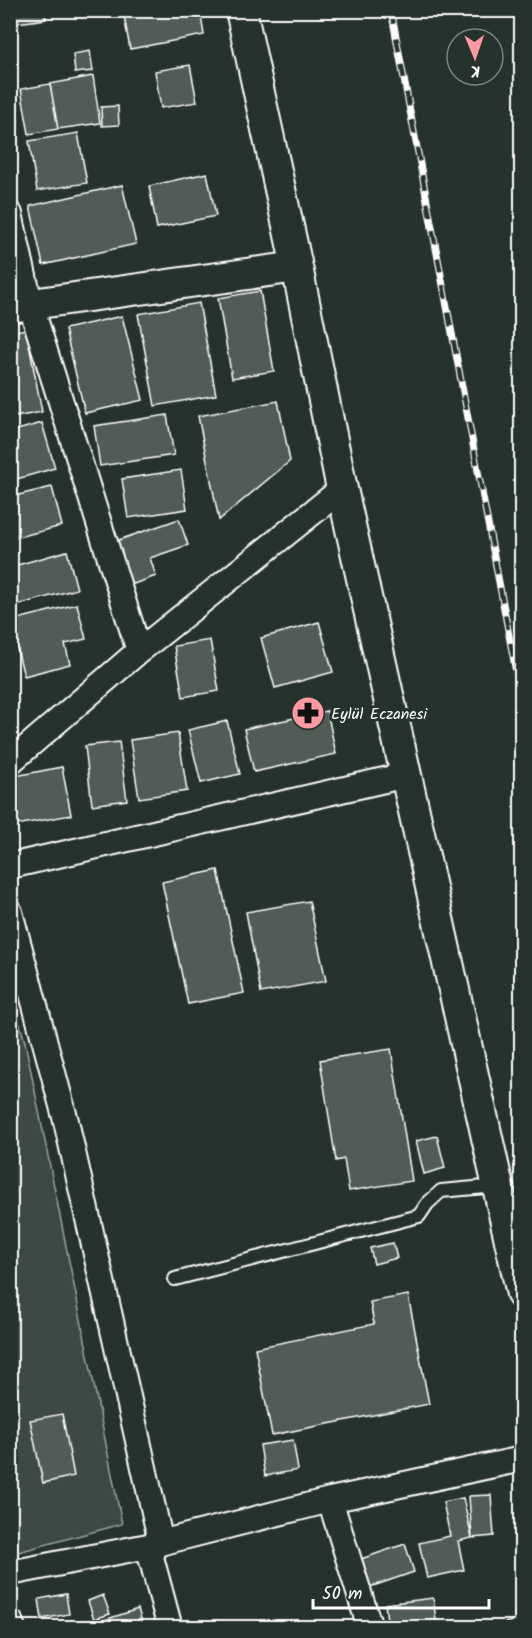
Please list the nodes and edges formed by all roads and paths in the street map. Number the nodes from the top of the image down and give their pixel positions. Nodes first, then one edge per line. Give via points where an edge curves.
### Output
1 (241, 10) edge
2 (10, 214) edge
3 (297, 267) junction
4 (20, 305) edge
5 (342, 489) junction
6 (139, 651) junction
7 (10, 762) edge
8 (406, 775) junction
9 (10, 866) edge
10 (10, 912) edge
11 (497, 1186) junction
12 (175, 1279) dead end
13 (522, 1294) edge
14 (522, 1459) edge
15 (330, 1500) junction
16 (155, 1545) junction
17 (10, 1573) edge
18 (10, 1621) edge
19 (13, 1628) edge
20 (170, 1628) edge
21 (370, 1628) edge

1 - 3 street
2 - 4 street
3 - 4 street
3 - 5 street
4 - 6 street
5 - 6 street
5 - 8 street
6 - 7 street
8 - 9 street
8 - 11 street
10 - 16 street via 66,1121
11 - 12 lane via 441,1191 419,1216
11 - 13 street
14 - 15 street
15 - 16 street
15 - 21 street
16 - 17 street
16 - 20 street
18 - 19 street

